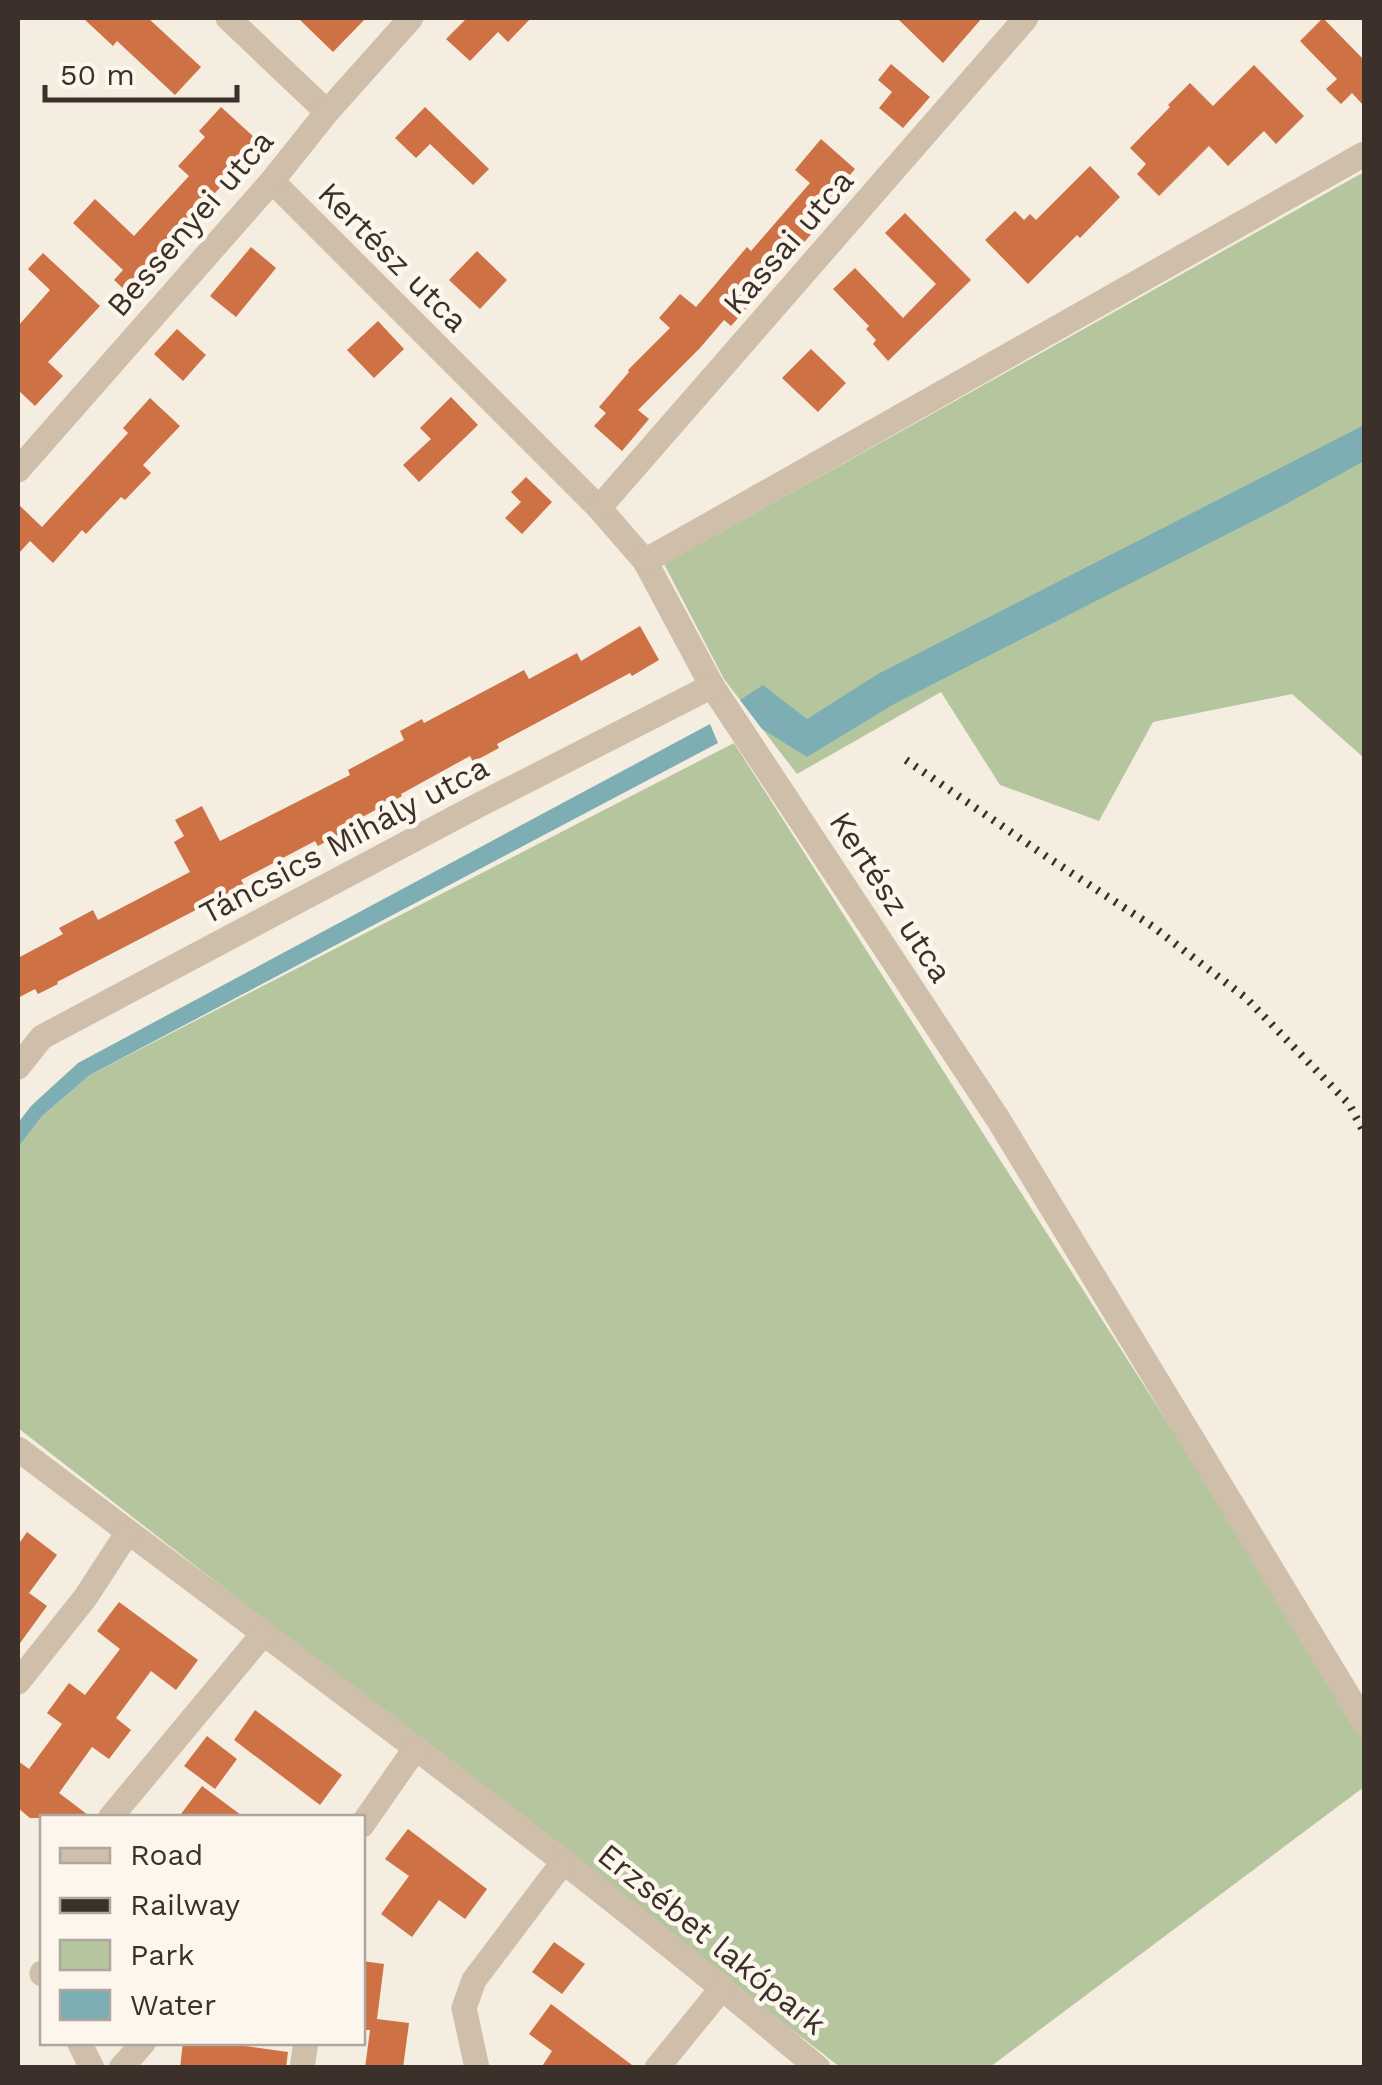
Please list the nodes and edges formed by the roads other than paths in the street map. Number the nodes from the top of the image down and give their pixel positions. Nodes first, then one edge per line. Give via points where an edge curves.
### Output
1 (228, 18) edge
2 (410, 18) edge
3 (1026, 18) edge
4 (328, 112) junction
5 (1364, 154) edge
6 (272, 181) junction
7 (18, 470) edge
8 (599, 508) junction
9 (646, 561) junction
10 (712, 686) junction
11 (18, 1067) edge
12 (18, 1450) edge
13 (128, 1532) junction
14 (263, 1634) junction
15 (18, 1682) edge
16 (1364, 1722) edge
17 (416, 1749) junction
18 (112, 1815) edge
19 (365, 1821) edge
20 (564, 1861) junction
21 (723, 1987) junction
22 (80, 2045) edge
23 (141, 2045) edge
24 (92, 2068) edge
25 (121, 2068) edge
26 (477, 2068) edge
27 (658, 2068) edge
28 (818, 2068) edge

1 - 4 street
2 - 4 street, Bessenyei utca
3 - 8 street, Kassai utca
4 - 6 street, Bessenyei utca
5 - 9 street
6 - 7 street, Bessenyei utca
6 - 8 street, Kertész utca
8 - 9 street, Kertész utca
9 - 10 street, Kertész utca
10 - 11 street, Táncsics Mihály utca via 42,1037
10 - 16 street, Kertész utca via 998,1119
12 - 13 street, Erzsébet lakópark
13 - 14 street, Erzsébet lakópark
13 - 15 street
14 - 17 street, Erzsébet lakópark
14 - 18 street
17 - 19 street
17 - 20 street, Erzsébet lakópark
20 - 21 street, Erzsébet lakópark
20 - 26 street, Erzsébet lakópark via 474,1980 464,2008
21 - 27 street
21 - 28 street, Erzsébet lakópark
22 - 24 street
23 - 25 street

